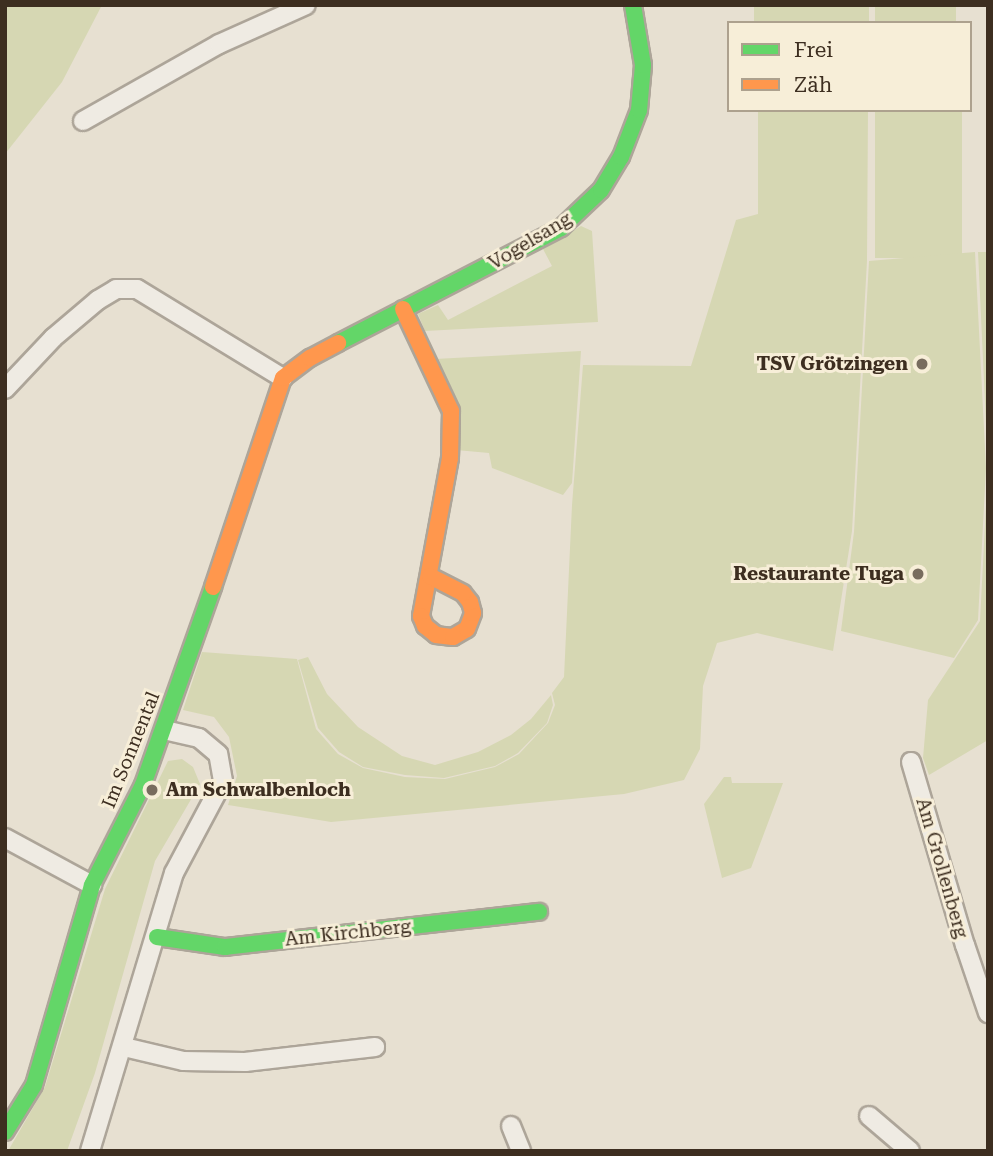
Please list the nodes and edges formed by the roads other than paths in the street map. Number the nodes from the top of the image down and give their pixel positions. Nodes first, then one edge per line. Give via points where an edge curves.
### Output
1 (306, 5) edge
2 (633, 5) edge
3 (83, 121) dead end
4 (403, 310) junction
5 (283, 378) junction
6 (5, 389) edge
7 (430, 576) dead end
8 (165, 730) junction
9 (911, 762) dead end
10 (5, 838) edge
11 (92, 885) junction
12 (538, 912) dead end
13 (157, 937) junction
14 (988, 1013) edge
15 (124, 1047) junction
16 (375, 1047) dead end
17 (869, 1116) dead end
18 (511, 1126) dead end
19 (5, 1132) edge
20 (90, 1151) edge
21 (521, 1151) edge
22 (910, 1151) edge

1 - 3 street via 219,44
2 - 4 street, Vogelsang via 643,65 639,110 601,190 561,228
4 - 5 street, Vogelsang via 310,358
4 - 7 street via 451,411 450,458
5 - 6 street via 137,289 116,289 53,338
5 - 8 street, Im Sonnental
8 - 11 street, Im Sonnental via 143,785
8 - 13 street via 199,738 218,754 223,781 174,873
9 - 14 street, Am Grollenberg
10 - 11 street
11 - 19 street, Im Sonnental via 34,1085
12 - 13 street, Am Kirchberg via 225,947
13 - 15 street
15 - 16 street via 183,1061 245,1062
15 - 20 street
17 - 22 street
18 - 21 street

